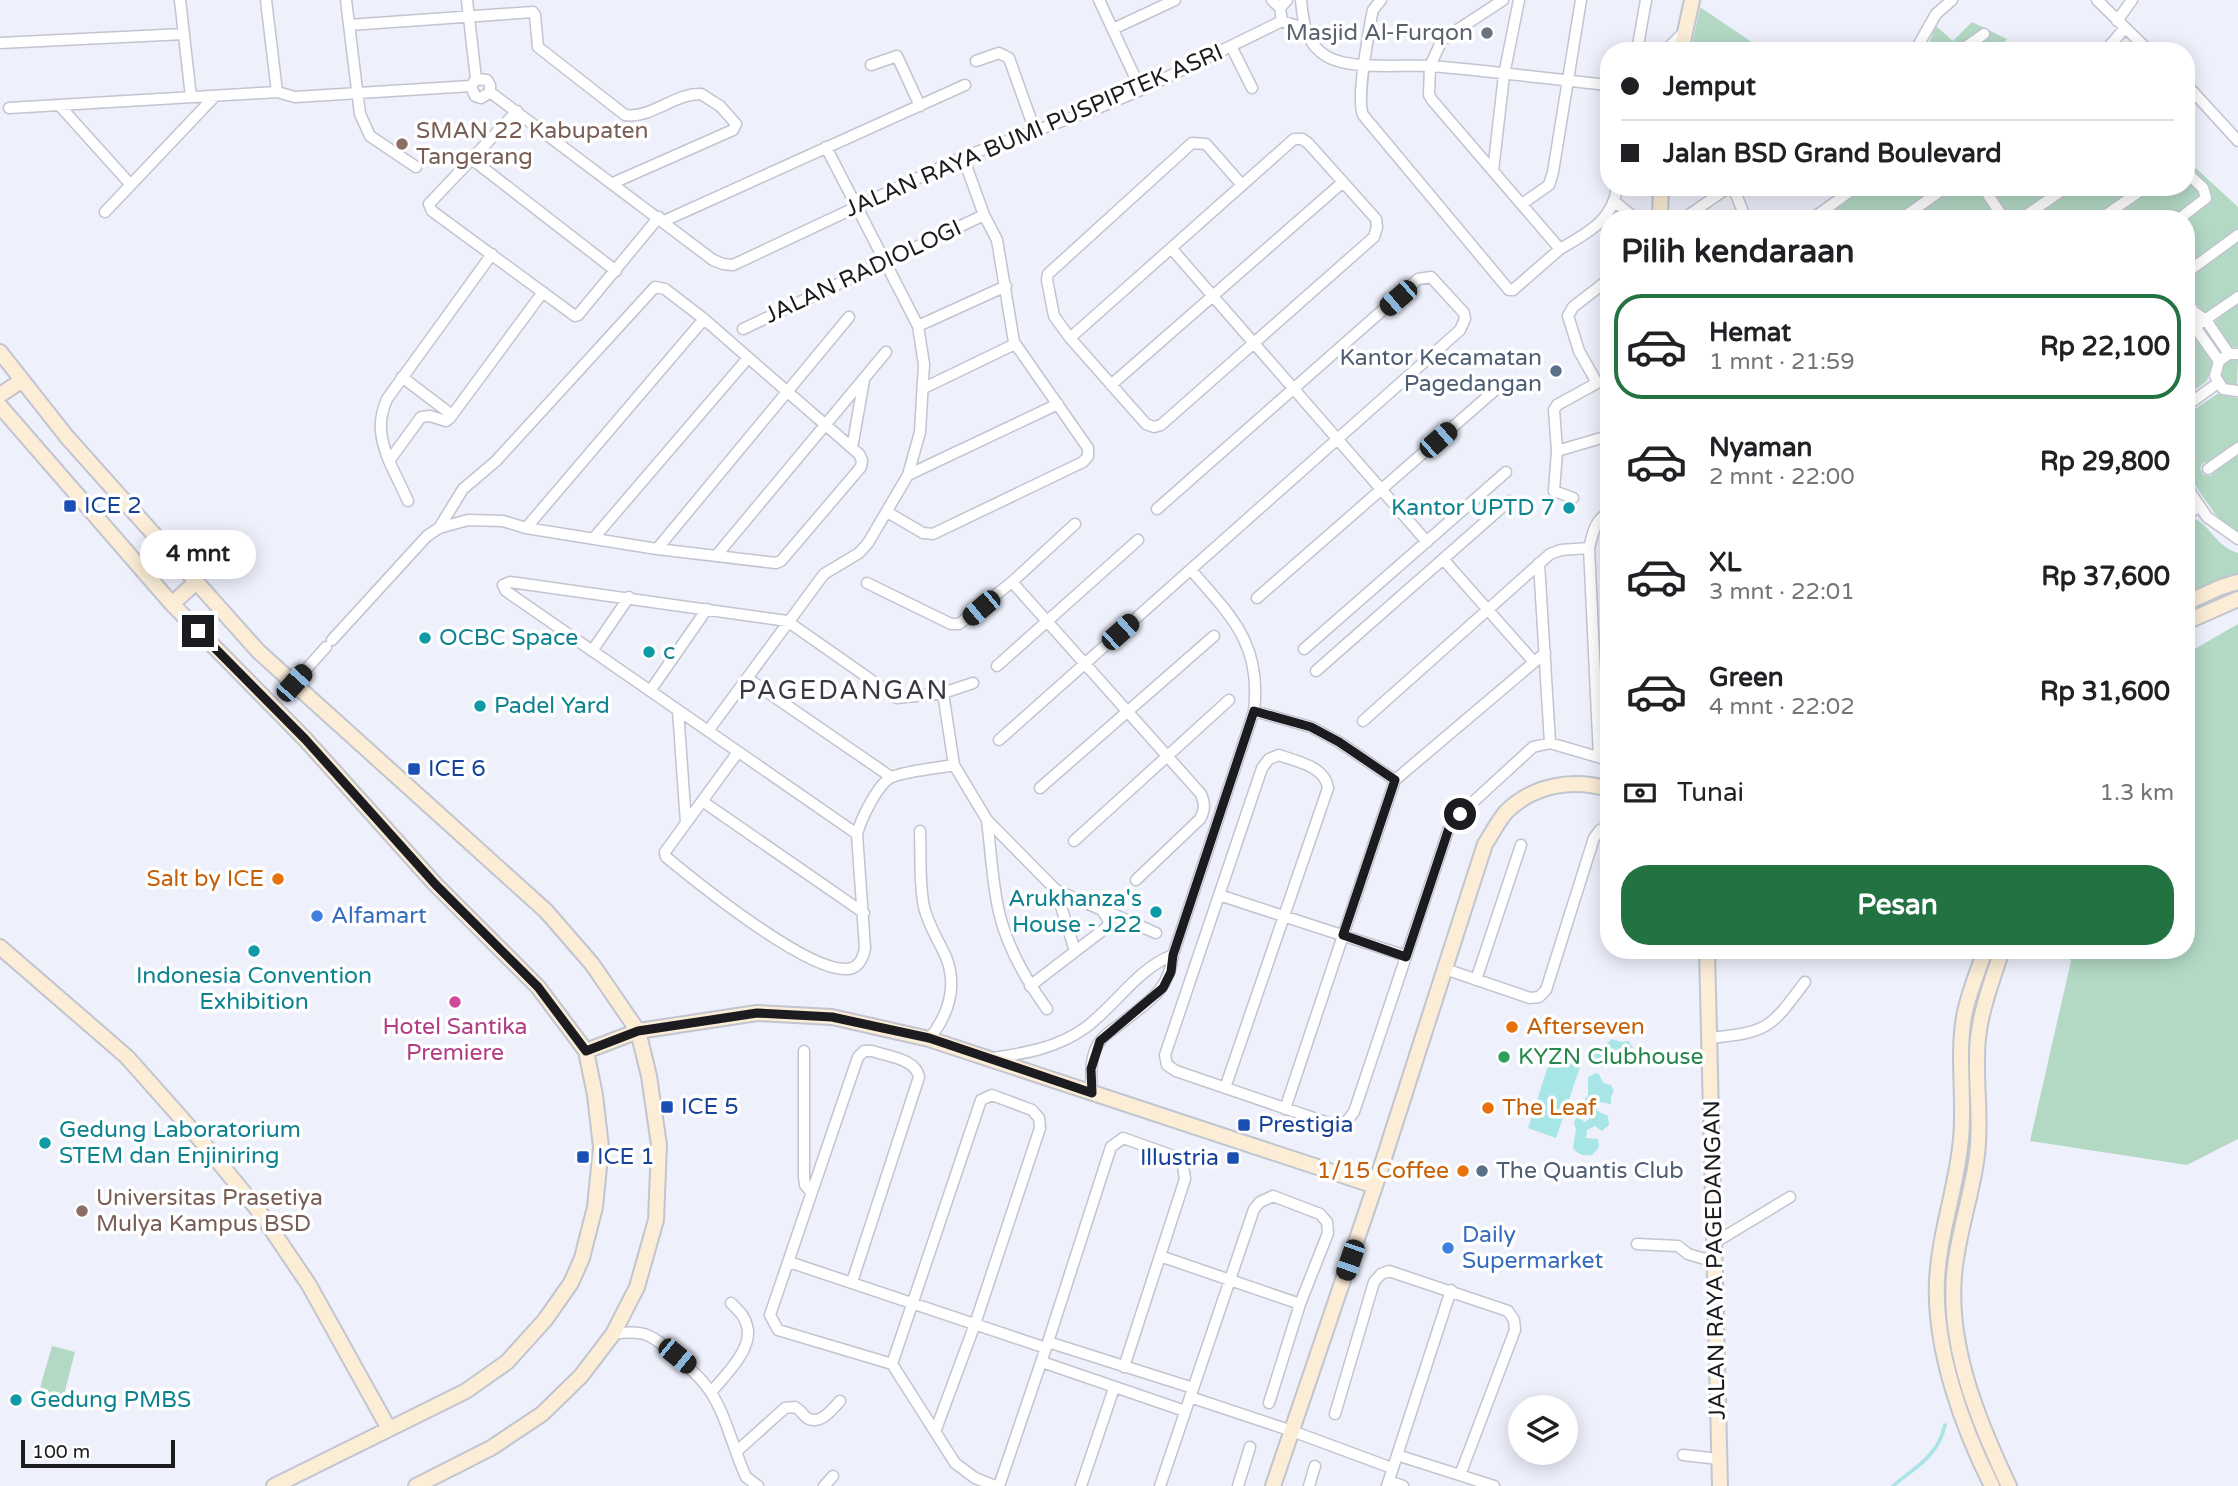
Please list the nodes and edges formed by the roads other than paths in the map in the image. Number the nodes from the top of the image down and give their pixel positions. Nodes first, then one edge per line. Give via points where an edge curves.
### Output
1 (180, 0) edge
2 (266, 0) edge
3 (346, 0) edge
4 (467, 0) edge
5 (1099, 0) edge
6 (1175, 0) edge
7 (1272, 0) edge
8 (1301, 0) edge
9 (1381, 0) edge
10 (1503, 0) edge
11 (1519, 0) edge
12 (1581, 0) edge
13 (1646, 0) edge
14 (1692, 0) edge
15 (1952, 0) edge
16 (2097, 0) edge
17 (2132, 0) edge
18 (1284, 4) edge
19 (469, 18) junction
20 (1282, 21) junction
21 (2121, 24) junction
22 (349, 25) junction
23 (1303, 28) junction
24 (1112, 29) junction
25 (1686, 30) junction
26 (184, 33) junction
27 (1984, 34) dead end
28 (1639, 42) edge
29 (1674, 42) edge
30 (1684, 42) edge
31 (1920, 42) edge
32 (1973, 42) edge
33 (2110, 42) edge
34 (2140, 42) edge
35 (0, 43) edge
36 (1231, 46) junction
37 (976, 61) dead end
38 (871, 65) dead end
39 (1365, 65) junction
40 (1430, 66) junction
41 (1504, 75) junction
42 (1567, 81) junction
43 (474, 83) junction
44 (1600, 84) edge
45 (965, 85) dead end
46 (1252, 88) dead end
47 (1142, 90) junction
48 (277, 92) junction
49 (357, 92) junction
50 (2195, 94) edge
51 (215, 96) junction
52 (191, 97) junction
53 (59, 105) junction
54 (919, 106) junction
55 (9, 108) dead end
56 (517, 111) junction
57 (1035, 131) junction
58 (2238, 141) edge
59 (826, 148) junction
60 (963, 157) junction
61 (473, 160) junction
62 (416, 167) dead end
63 (1493, 171) junction
64 (2195, 180) edge
65 (1343, 182) junction
66 (613, 183) junction
67 (131, 185) junction
68 (1242, 185) junction
69 (1616, 196) edge
70 (1718, 196) edge
71 (1844, 196) edge
72 (1933, 196) edge
73 (2054, 196) edge
74 (2133, 196) edge
75 (1615, 202) junction
76 (1522, 204) junction
77 (857, 207) junction
78 (1611, 210) edge
79 (1625, 210) edge
80 (1696, 210) edge
81 (1824, 210) edge
82 (1914, 210) edge
83 (2034, 210) edge
84 (2113, 210) edge
85 (2191, 210) edge
86 (105, 212) dead end
87 (984, 215) junction
88 (661, 219) junction
89 (1600, 224) edge
90 (2238, 235) edge
91 (1171, 248) junction
92 (1560, 249) junction
93 (492, 254) junction
94 (885, 262) junction
95 (2195, 266) edge
96 (616, 271) junction
97 (1006, 286) junction
98 (1600, 287) edge
99 (543, 292) junction
100 (1213, 296) junction
101 (2238, 297) edge
102 (2195, 312) edge
103 (849, 317) dead end
104 (704, 319) junction
105 (2206, 320) junction
106 (918, 326) junction
107 (2195, 327) joint
108 (743, 330) dead end
109 (1070, 338) junction
110 (1254, 343) junction
111 (1015, 344) junction
112 (0, 352) edge
113 (886, 352) dead end
114 (2234, 354) edge
115 (748, 358) junction
116 (2219, 360) junction
117 (401, 377) junction
118 (865, 377) junction
119 (21, 381) junction
120 (1600, 382) edge
121 (1597, 383) junction
122 (2218, 383) junction
123 (1111, 385) junction
124 (924, 388) junction
125 (1294, 389) junction
126 (1494, 391) dead end
127 (2238, 391) edge
128 (787, 392) junction
129 (0, 395) edge
130 (2195, 399) edge
131 (1058, 404) junction
132 (0, 406) edge
133 (452, 415) junction
134 (825, 425) junction
135 (1600, 438) edge
136 (1338, 439) junction
137 (2238, 448) edge
138 (852, 449) junction
139 (1557, 451) junction
140 (389, 461) junction
141 (2208, 469) dead end
142 (1506, 472) dead end
143 (908, 475) junction
144 (1381, 489) junction
145 (1573, 498) dead end
146 (1509, 500) dead end
147 (2195, 500) edge
148 (408, 502) dead end
149 (2199, 506) junction
150 (1157, 509) dead end
151 (2195, 509) edge
152 (887, 512) junction
153 (1600, 517) edge
154 (1075, 524) dead end
155 (439, 528) junction
156 (526, 528) junction
157 (593, 539) junction
158 (2238, 539) edge
159 (1138, 540) dead end
160 (1427, 542) junction
161 (1589, 548) junction
162 (657, 549) junction
163 (716, 556) junction
164 (1444, 559) junction
165 (1539, 563) junction
166 (1191, 569) junction
167 (1012, 582) junction
168 (2238, 582) edge
169 (195, 583) junction
170 (867, 583) dead end
171 (629, 597) junction
172 (1257, 598) dead end
173 (2195, 599) edge
174 (2238, 599) edge
175 (172, 604) junction
176 (707, 609) junction
177 (1488, 609) junction
178 (2195, 618) edge
179 (786, 621) junction
180 (1047, 621) junction
181 (1214, 636) dead end
182 (1304, 649) dead end
183 (592, 651) junction
184 (1545, 653) junction
185 (1534, 662) junction
186 (1085, 664) junction
187 (997, 666) dead end
188 (1316, 671) dead end
189 (747, 678) junction
190 (294, 683) junction
191 (973, 683) dead end
192 (650, 691) junction
193 (943, 693) junction
194 (1229, 701) dead end
195 (1600, 703) edge
196 (678, 710) junction
197 (1127, 711) junction
198 (1254, 711) junction
199 (1363, 721) dead end
200 (708, 731) junction
201 (999, 740) dead end
202 (1550, 743) junction
203 (738, 752) junction
204 (1168, 756) junction
205 (1600, 758) edge
206 (954, 765) junction
207 (891, 777) junction
208 (1395, 780) junction
209 (1600, 786) edge
210 (1040, 788) dead end
211 (702, 801) junction
212 (987, 820) junction
213 (686, 824) junction
214 (1600, 830) edge
215 (920, 831) dead end
216 (857, 834) junction
217 (1074, 841) dead end
218 (1521, 845) dead end
219 (1136, 880) dead end
220 (1056, 890) junction
221 (1219, 895) junction
222 (1102, 910) junction
223 (864, 913) junction
224 (1284, 916) junction
225 (1156, 933) dead end
226 (1343, 935) junction
227 (0, 947) edge
228 (1075, 951) junction
229 (1173, 955) junction
230 (1406, 957) junction
231 (1707, 959) edge
232 (1981, 959) edge
233 (1999, 959) edge
234 (1445, 969) junction
235 (1476, 980) junction
236 (1805, 982) dead end
237 (1030, 986) junction
238 (1047, 1009) dead end
239 (1086, 1027) junction
240 (638, 1031) junction
241 (929, 1038) junction
242 (1710, 1038) junction
243 (1100, 1041) junction
244 (586, 1051) junction
245 (804, 1051) dead end
246 (989, 1059) junction
247 (1225, 1087) junction
248 (1092, 1093) junction
249 (1285, 1109) junction
250 (1375, 1186) junction
251 (811, 1192) junction
252 (1790, 1197) dead end
253 (1714, 1243) junction
254 (1637, 1244) dead end
255 (1160, 1256) junction
256 (789, 1262) junction
257 (1715, 1262) junction
258 (852, 1282) junction
259 (1230, 1282) junction
260 (1451, 1290) junction
261 (914, 1302) junction
262 (731, 1303) dead end
263 (1300, 1304) junction
264 (975, 1324) junction
265 (613, 1334) junction
266 (1047, 1345) junction
267 (1042, 1362) junction
268 (892, 1364) junction
269 (1124, 1367) junction
270 (1114, 1388) junction
271 (711, 1392) junction
272 (1191, 1392) junction
273 (840, 1401) dead end
274 (1269, 1403) dead end
275 (1185, 1411) junction
276 (1335, 1414) dead end
277 (389, 1429) junction
278 (1292, 1431) junction
279 (935, 1432) junction
280 (1250, 1447) dead end
281 (736, 1452) junction
282 (1397, 1455) junction
283 (1683, 1455) dead end
284 (1995, 1458) junction
285 (1719, 1459) junction
286 (1980, 1462) junction
287 (1315, 1466) dead end
288 (1392, 1468) junction
289 (1460, 1475) junction
290 (833, 1476) dead end
291 (1388, 1483) edge
292 (425, 1484) edge
293 (274, 1486) edge
294 (758, 1486) edge
295 (824, 1486) edge
296 (997, 1486) edge
297 (1081, 1486) edge
298 (1160, 1486) edge
299 (1238, 1486) edge
300 (1273, 1486) edge
301 (1309, 1486) edge
302 (1403, 1486) edge
303 (1494, 1486) edge
304 (1720, 1486) edge
305 (1992, 1486) edge
306 (2009, 1486) edge

1 - 26 street
2 - 48 street
3 - 22 street
4 - 19 street
5 - 24 street
6 - 24 street
7 - 18 street
8 - 23 street
9 - 39 street via 1373,10
10 - 40 street via 1442,40
11 - 41 street
12 - 42 street
13 - 28 street
14 - 25 street
15 - 31 street via 1936,14
16 - 21 street
17 - 21 street
18 - 20 street
19 - 22 street
19 - 43 street
19 - 66 street via 534,13 538,47 625,115 701,94 736,124 733,130
20 - 23 street
20 - 36 street, JALAN RAYA BUMI PUSPIPTEK ASRI
21 - 33 street
21 - 34 street
22 - 49 street
23 - 39 street via 1324,55
24 - 47 street
25 - 29 street
25 - 30 street
26 - 35 street
26 - 52 street
27 - 32 street
36 - 46 street
36 - 47 street, JALAN RAYA BUMI PUSPIPTEK ASRI
37 - 57 street via 999,53 1009,58
38 - 54 street via 897,56
39 - 40 street
39 - 92 street via 1363,115 1504,287 1513,290
40 - 41 street
40 - 63 street via 1432,100
41 - 42 street
41 - 63 street
42 - 44 street
42 - 76 street via 1549,185
43 - 49 street
43 - 56 street, JALAN RAYA BUMI PUSPIPTEK ASRI via 487,80 490,92
45 - 54 street
47 - 57 street, JALAN RAYA BUMI PUSPIPTEK ASRI
48 - 49 street via 295,97
48 - 51 street
49 - 62 street via 367,133
50 - 58 street
51 - 52 street
51 - 67 street
52 - 53 street
53 - 55 street
53 - 67 street
54 - 59 street
56 - 61 street
56 - 66 street, JALAN RAYA BUMI PUSPIPTEK ASRI
57 - 60 street, JALAN RAYA BUMI PUSPIPTEK ASRI
59 - 77 street
59 - 88 street
60 - 77 street, JALAN RAYA BUMI PUSPIPTEK ASRI
60 - 87 street
61 - 93 street via 429,206
61 - 96 street
63 - 76 street
64 - 85 street via 2206,198
65 - 68 street via 1308,143 1294,139
65 - 100 street
65 - 110 street via 1376,219 1374,237
66 - 88 street, JALAN RAYA BUMI PUSPIPTEK ASRI
67 - 86 street
68 - 91 street
68 - 109 street via 1206,144 1192,144 1182,152 1048,274 1054,316
69 - 75 street
70 - 80 street
71 - 81 street
72 - 82 street
73 - 83 street
74 - 84 street
75 - 78 street
75 - 79 street
76 - 92 street
77 - 88 street, JALAN RAYA BUMI PUSPIPTEK ASRI via 733,265 713,260
77 - 94 street
87 - 94 street, JALAN RADIOLOGI
87 - 97 street via 997,240
88 - 96 street
89 - 92 street
90 - 95 street
91 - 100 street
91 - 109 street
93 - 99 street
93 - 117 street
94 - 106 street
94 - 108 street, JALAN RADIOLOGI
96 - 99 street via 578,315 570,314
97 - 106 street
97 - 111 street
98 - 121 street via 1568,316 1579,351
99 - 133 street
100 - 110 street
100 - 123 street
101 - 105 street
102 - 105 street
103 - 128 street
104 - 115 street
104 - 155 street via 665,289 651,289 496,461 463,489
104 - 156 street
105 - 107 street
105 - 114 street
106 - 124 street
107 - 116 street
109 - 123 street
110 - 123 street via 1157,427 1146,424
110 - 125 street
111 - 124 street
111 - 131 street
112 - 119 street
113 - 118 street
114 - 116 street
115 - 128 street
115 - 157 street
116 - 122 street
117 - 133 street
117 - 140 street via 382,412 380,435
118 - 134 street
118 - 138 street
119 - 129 street
119 - 169 street
120 - 121 street
121 - 139 street via 1554,410
122 - 127 street via 2223,389
122 - 130 street
124 - 143 street via 920,432
125 - 136 street
125 - 136 street via 1418,279 1431,277 1438,282 1464,313 1460,330
125 - 150 street
126 - 144 street
128 - 134 street
128 - 162 street
131 - 143 street
131 - 152 street via 1088,448 1083,462 933,534
132 - 175 street
133 - 140 street via 446,421 421,417
134 - 138 street
134 - 163 street
135 - 139 street
136 - 144 street
136 - 166 street
137 - 141 street
138 - 163 street via 862,460 861,467 781,561
139 - 145 street via 1554,491
140 - 148 street
142 - 160 street
143 - 152 street
144 - 160 street
144 - 172 street
146 - 164 street
147 - 149 street
149 - 151 street
149 - 158 street
152 - 179 street via 859,553 824,574
153 - 161 street
154 - 167 street
155 - 156 street via 478,520
155 - 190 street via 415,546
156 - 157 street
157 - 162 street
159 - 180 street
160 - 182 street
161 - 165 street via 1561,550
161 - 195 street
162 - 163 street
164 - 177 street
164 - 188 street
165 - 177 street
165 - 184 street
166 - 186 street
166 - 198 street via 1243,636 1255,676
167 - 170 street via 959,624
167 - 180 street
168 - 173 street
169 - 175 street
169 - 190 street
171 - 176 street
171 - 183 street
171 - 183 street via 510,582 503,585
174 - 178 street
175 - 244 street via 538,987
176 - 179 street
176 - 192 street
177 - 185 street
177 - 199 street
179 - 189 street
179 - 193 street via 897,698
180 - 186 street
180 - 187 street
181 - 197 street
183 - 192 street
184 - 185 street
184 - 202 street
185 - 208 street
186 - 197 street
186 - 201 street
189 - 200 street
189 - 207 street
190 - 240 street via 546,911 592,964
191 - 193 street
192 - 196 street
193 - 206 street
194 - 204 street
196 - 200 street
196 - 213 street
197 - 204 street
197 - 210 street
198 - 208 street via 1311,727
198 - 229 street
200 - 203 street
202 - 205 street
202 - 230 street via 1533,747 1449,828
203 - 211 street
203 - 216 street
204 - 217 street
204 - 219 street via 1201,794 1204,813
206 - 207 street
206 - 212 street
207 - 216 street via 861,819
208 - 226 street
209 - 234 street via 1589,783 1535,791 1506,813 1485,845
211 - 213 street
211 - 223 street
212 - 220 street
212 - 237 street via 999,914
213 - 223 street via 666,857 707,891 816,962 844,969 858,964 865,948
214 - 235 street via 1546,990 1530,998
215 - 241 street via 923,906 951,975 947,1012
216 - 223 street
218 - 235 street
220 - 222 street
220 - 228 street
221 - 224 street
221 - 224 street via 1262,768 1279,755 1319,770 1328,788
221 - 247 street via 1165,1055 1167,1065 1176,1071
222 - 225 street
222 - 228 street via 1108,916 1107,927
224 - 226 street
224 - 247 street
226 - 230 street
226 - 249 street
227 - 277 street via 127,1057 259,1211 309,1285
228 - 237 street
229 - 239 street
229 - 243 street via 1163,988
230 - 249 street via 1348,1121 1337,1126
231 - 242 street, JALAN RAYA PAGEDANGAN
232 - 286 street via 1964,1017 1964,1116 1937,1281 1942,1344
233 - 284 street via 1978,1036 1977,1155 1954,1279 1959,1348
234 - 235 street
234 - 250 street
236 - 242 street via 1766,1027
237 - 238 street
239 - 243 street
239 - 246 street via 1058,1044
240 - 241 street via 757,1013 832,1017
240 - 244 street
240 - 265 street via 659,1144 656,1220 637,1287
241 - 246 street
242 - 253 street, JALAN RAYA PAGEDANGAN
243 - 248 street via 1091,1069
244 - 277 street via 601,1147 595,1207 582,1258 570,1283 545,1320 507,1362 466,1391
245 - 251 street via 804,1177
246 - 248 street
247 - 249 street
248 - 250 street
250 - 278 street
251 - 256 street
251 - 258 street via 858,1057 872,1051 913,1065 918,1071 917,1084
252 - 253 street
253 - 257 street, JALAN RAYA PAGEDANGAN
254 - 257 street via 1678,1246
255 - 259 street
255 - 266 street via 1185,1179 1182,1159 1123,1138 1111,1147
255 - 269 street
256 - 258 street
256 - 268 street via 770,1315 778,1330
257 - 285 street, JALAN RAYA PAGEDANGAN
258 - 261 street
259 - 263 street
259 - 263 street via 1254,1209 1273,1196 1320,1214 1327,1222 1328,1233
259 - 272 street
260 - 276 street via 1388,1271 1381,1274 1374,1282
260 - 282 street
260 - 289 street via 1508,1311 1514,1320
261 - 264 street
261 - 264 street via 981,1100 992,1095 1032,1110 1040,1118 1040,1128
261 - 268 street
262 - 271 street via 749,1330 732,1369
263 - 274 street
264 - 266 street
264 - 279 street
265 - 271 street via 633,1331 657,1339
265 - 292 street via 581,1376 542,1414
266 - 267 street
266 - 269 street
267 - 270 street
267 - 296 street
268 - 279 street
269 - 272 street
270 - 275 street
270 - 297 street
271 - 281 street
272 - 275 street
272 - 278 street
273 - 281 street via 826,1416 813,1420 795,1407 785,1408
275 - 298 street
277 - 293 street
278 - 288 street
278 - 300 street
279 - 296 street via 955,1463 975,1478
280 - 299 street
281 - 294 street via 746,1477
282 - 288 street
282 - 289 street
283 - 285 street
284 - 286 street
284 - 306 street
285 - 304 street, JALAN RAYA PAGEDANGAN
286 - 305 street
287 - 301 street
288 - 291 street
289 - 303 street
290 - 295 street
291 - 302 street

